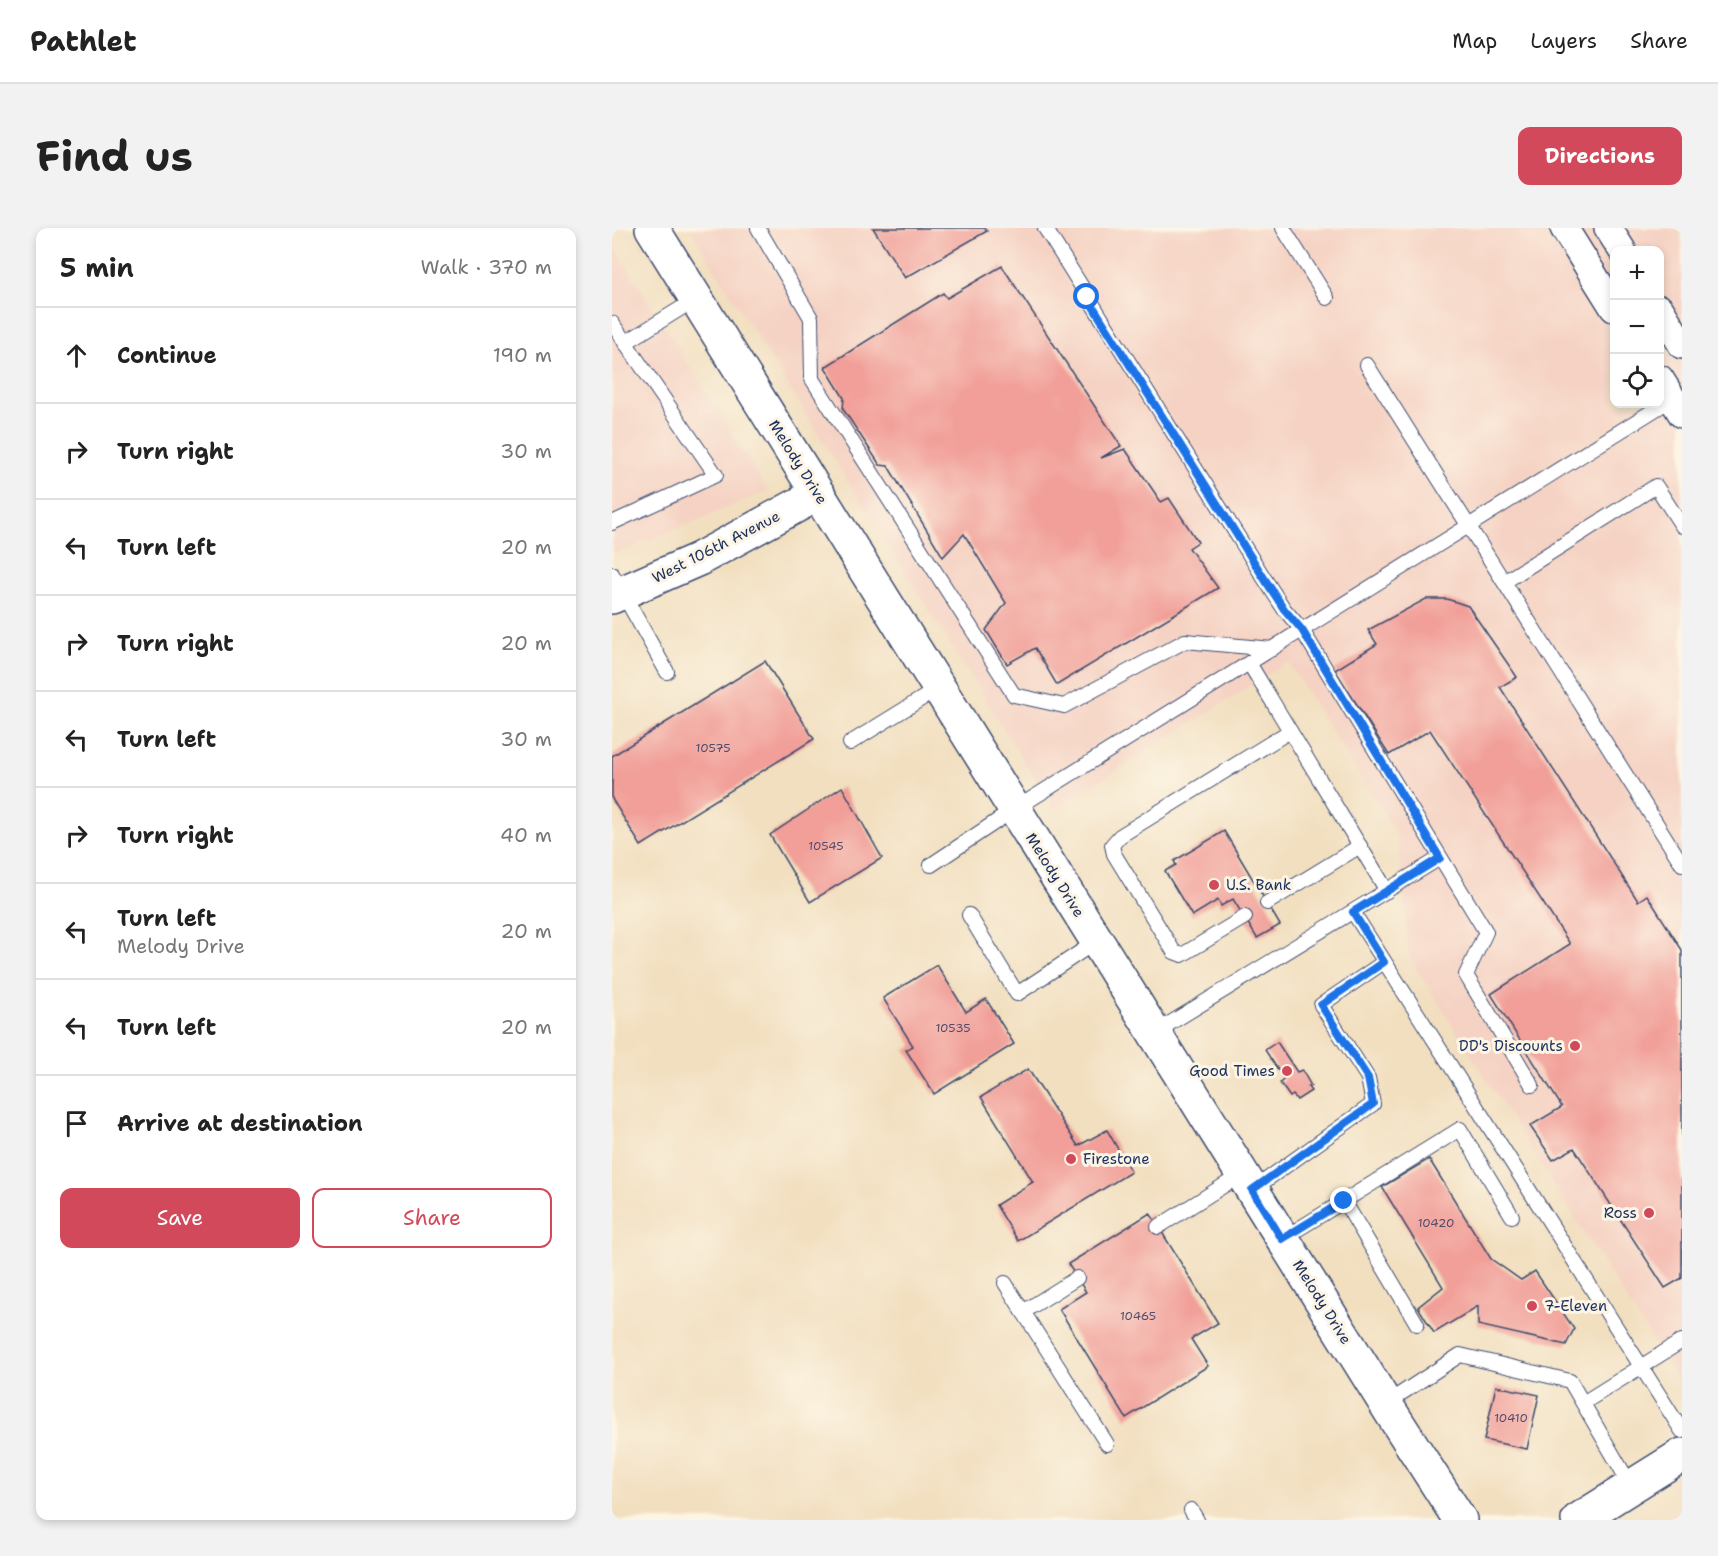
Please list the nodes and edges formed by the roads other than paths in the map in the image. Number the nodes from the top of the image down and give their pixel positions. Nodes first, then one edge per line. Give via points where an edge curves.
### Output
1 (652, 228) edge
2 (758, 228) edge
3 (1045, 228) edge
4 (1282, 228) edge
5 (1564, 228) edge
6 (1608, 228) edge
7 (1619, 246) edge
8 (1327, 298) dead end
9 (696, 299) junction
10 (1610, 302) edge
11 (1664, 317) edge
12 (612, 323) edge
13 (625, 343) junction
14 (1682, 345) edge
15 (1367, 365) dead end
16 (1674, 396) edge
17 (818, 494) junction
18 (612, 523) edge
19 (1469, 525) junction
20 (1682, 526) edge
21 (1504, 582) junction
22 (616, 588) edge
23 (1302, 630) junction
24 (1272, 649) junction
25 (1249, 663) junction
26 (667, 672) dead end
27 (939, 688) junction
28 (1290, 731) junction
29 (850, 743) dead end
30 (1015, 809) junction
31 (1360, 846) junction
32 (1440, 858) junction
33 (1682, 864) edge
34 (932, 865) dead end
35 (1387, 891) junction
36 (1267, 903) dead end
37 (1353, 912) junction
38 (969, 915) dead end
39 (1245, 917) dead end
40 (1097, 941) junction
41 (1384, 962) junction
42 (1154, 1033) junction
43 (1532, 1085) dead end
44 (1247, 1182) junction
45 (1344, 1201) junction
46 (1512, 1216) dead end
47 (1158, 1227) dead end
48 (1282, 1239) junction
49 (1077, 1278) dead end
50 (1005, 1283) dead end
51 (1023, 1312) junction
52 (1417, 1324) dead end
53 (1682, 1341) edge
54 (1641, 1367) junction
55 (1583, 1402) junction
56 (1385, 1404) junction
57 (1682, 1431) edge
58 (1107, 1444) dead end
59 (1682, 1455) edge
60 (1631, 1486) junction
61 (1460, 1520) edge
62 (1578, 1520) edge

1 - 9 street, Melody Drive
2 - 24 lane via 811,318 812,379 1014,695 1065,706 1185,641
3 - 23 lane via 1264,578
4 - 8 lane
5 - 10 street
6 - 7 street
9 - 13 lane
9 - 17 street, Melody Drive
11 - 14 street
12 - 13 lane
13 - 18 lane via 716,475
15 - 19 lane
16 - 19 lane
17 - 22 street, West 106th Avenue via 699,559
17 - 27 street, Melody Drive
19 - 21 lane
19 - 23 lane
20 - 21 lane via 1656,486
21 - 33 lane
22 - 26 lane
23 - 24 lane
23 - 32 lane
24 - 25 lane
25 - 28 lane
25 - 30 lane
27 - 29 lane
27 - 30 street, Melody Drive
28 - 31 lane
28 - 39 lane via 1120,836 1112,845 1174,952 1182,955
30 - 34 lane
30 - 40 street, Melody Drive
31 - 35 lane
31 - 36 lane
32 - 35 lane
32 - 43 lane via 1486,932 1466,975
35 - 37 lane
37 - 41 lane
37 - 42 lane
38 - 40 lane via 1017,994
40 - 42 street, Melody Drive
41 - 44 lane via 1321,1005 1368,1078 1373,1104
41 - 54 lane
42 - 44 street, Melody Drive
44 - 47 lane
44 - 48 street, Melody Drive
45 - 46 lane via 1460,1129
45 - 48 lane
45 - 52 lane
48 - 56 street, Melody Drive
49 - 51 lane
50 - 51 lane
51 - 58 lane
53 - 54 lane
54 - 55 lane
54 - 57 lane
55 - 56 lane via 1570,1381 1460,1355
55 - 60 lane
56 - 61 street, Melody Drive
59 - 60 street
60 - 62 street

